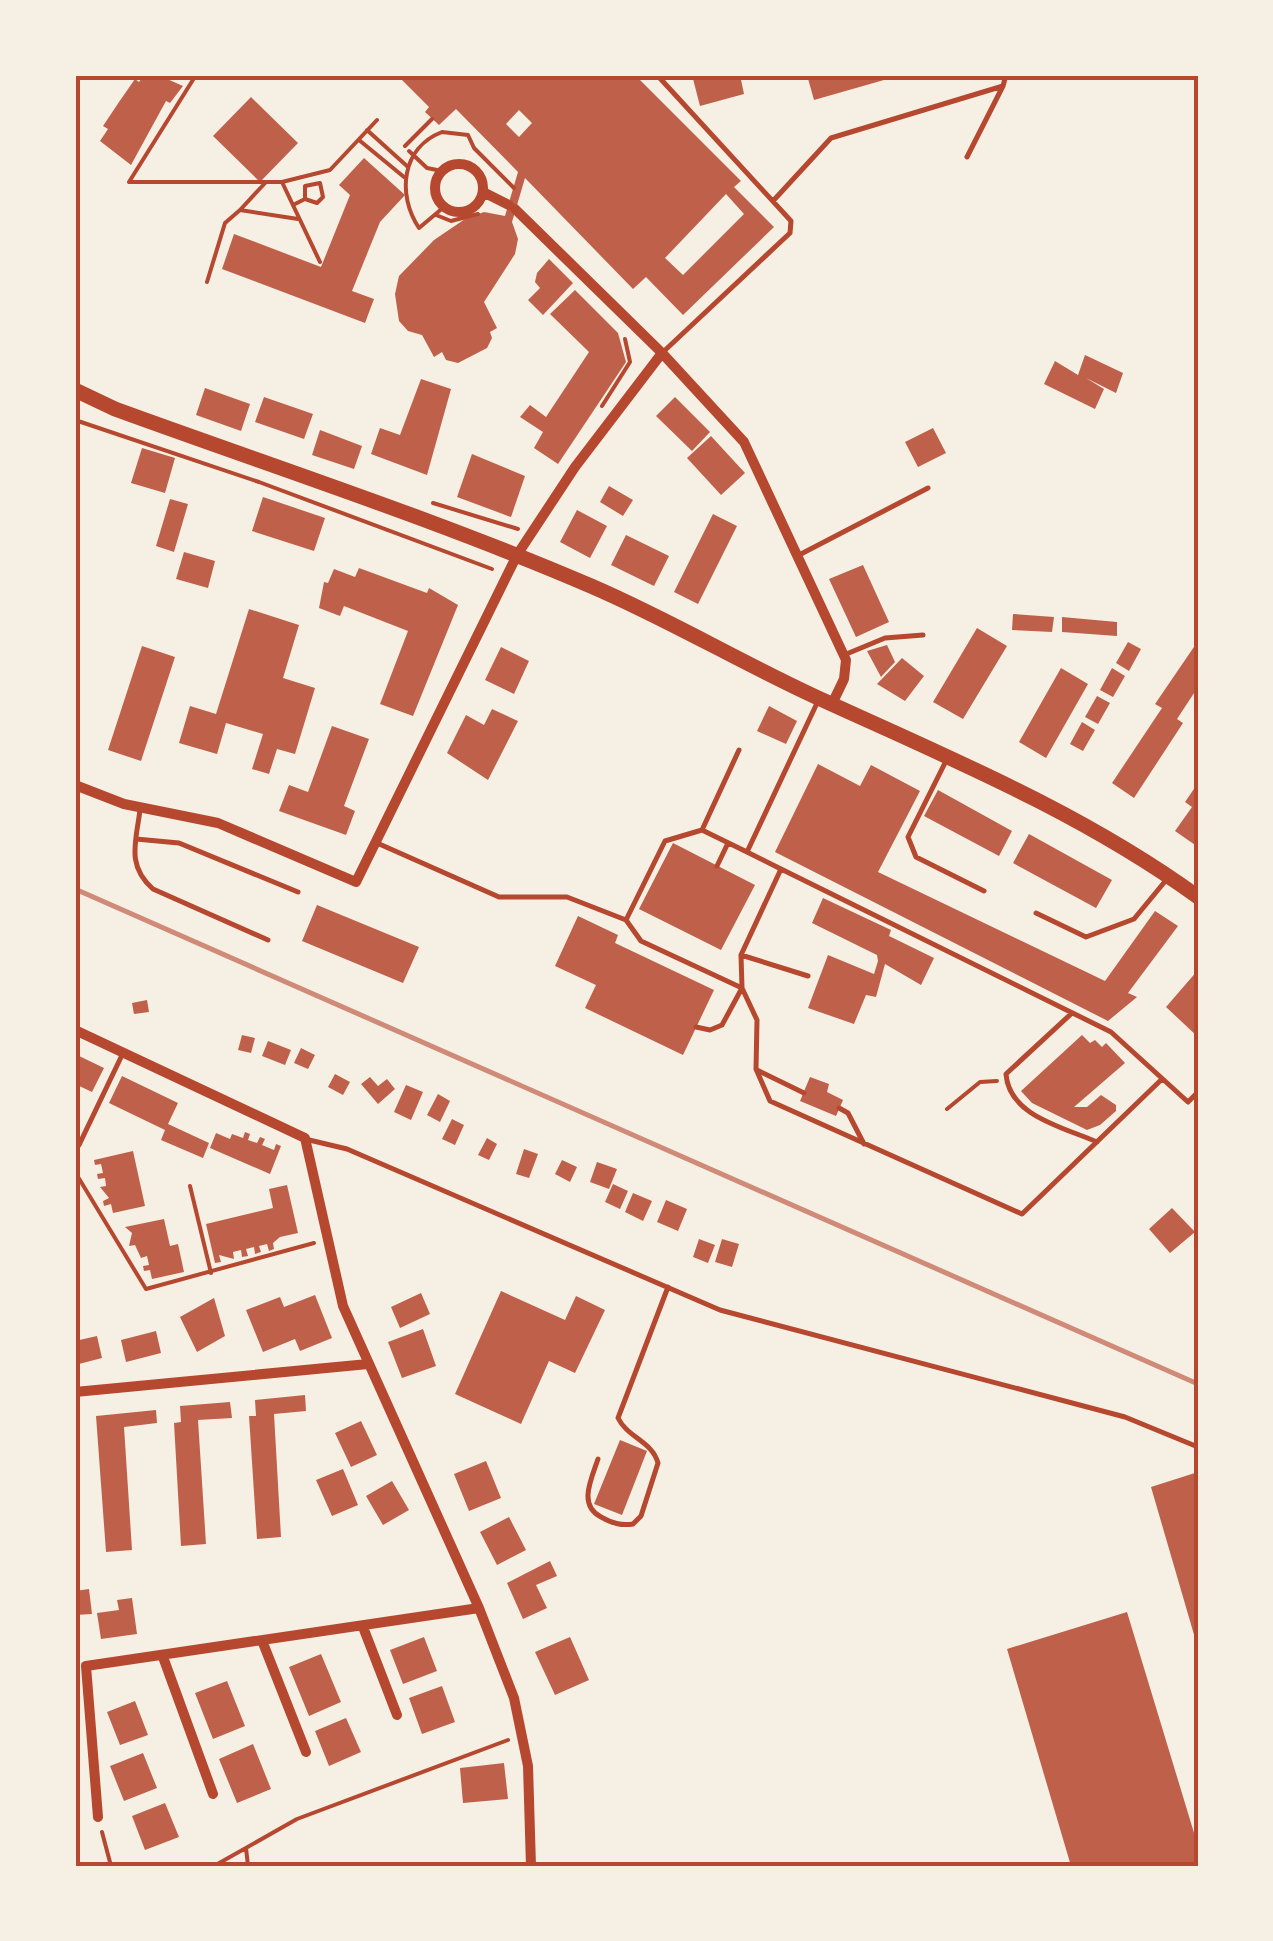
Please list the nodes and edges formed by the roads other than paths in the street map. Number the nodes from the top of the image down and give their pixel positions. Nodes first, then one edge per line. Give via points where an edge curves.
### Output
1 (657, 75) edge
2 (1006, 75) edge
3 (1003, 86) junction
4 (966, 157) dead end
5 (483, 192) junction
6 (773, 201) junction
7 (662, 352) junction
8 (75, 390) edge
9 (928, 488) dead end
10 (517, 555) junction
11 (799, 555) junction
12 (924, 635) dead end
13 (844, 656) junction
14 (826, 701) junction
15 (739, 750) dead end
16 (948, 757) junction
17 (75, 785) edge
18 (140, 807) junction
19 (702, 830) junction
20 (136, 840) junction
21 (374, 842) junction
22 (728, 843) junction
23 (747, 852) junction
24 (717, 866) dead end
25 (781, 868) junction
26 (1168, 876) junction
27 (298, 892) dead end
28 (984, 892) dead end
29 (1198, 898) edge
30 (1036, 913) dead end
31 (626, 920) junction
32 (268, 940) dead end
33 (741, 955) junction
34 (808, 976) dead end
35 (742, 988) junction
36 (1072, 1013) junction
37 (696, 1028) dead end
38 (75, 1030) edge
39 (123, 1053) junction
40 (756, 1068) junction
41 (1161, 1080) junction
42 (1198, 1092) edge
43 (804, 1093) dead end
44 (839, 1108) dead end
45 (305, 1138) junction
46 (1097, 1142) junction
47 (79, 1145) dead end
48 (865, 1147) junction
49 (668, 1287) junction
50 (368, 1364) junction
51 (75, 1392) edge
52 (1198, 1447) edge
53 (598, 1459) dead end
54 (479, 1608) junction
55 (363, 1627) junction
56 (263, 1643) junction
57 (164, 1657) junction
58 (397, 1715) dead end
59 (306, 1752) dead end
60 (213, 1794) dead end
61 (98, 1817) road end
62 (531, 1866) edge

1 - 6 lane
2 - 3 lane
3 - 4 lane
3 - 6 lane via 831,138
5 - 5 street via 470,166 455,164 442,171 436,193 440,211 468,210
5 - 7 street via 512,207
6 - 7 lane via 790,221 790,233
7 - 10 street
7 - 11 street via 744,442
8 - 10 main road
9 - 11 lane
10 - 14 main road
10 - 21 street
11 - 13 street
12 - 13 lane via 885,638
13 - 14 street via 848,668
14 - 16 main road
14 - 23 lane
15 - 19 lane
16 - 26 main road via 1045,802
16 - 28 lane via 908,837 916,856
17 - 18 street
18 - 20 lane
18 - 21 street via 218,823 356,882
19 - 22 lane
19 - 31 lane via 665,841
20 - 27 lane via 180,843
20 - 32 lane via 136,870 153,889
21 - 31 lane via 500,897 567,897
22 - 23 lane
22 - 24 lane
23 - 25 lane
25 - 33 lane
25 - 36 lane
26 - 29 main road
26 - 30 lane via 1134,919 1086,937
31 - 35 lane via 641,941
33 - 34 lane
33 - 35 lane
35 - 37 lane via 722,1025
35 - 40 lane via 757,1020
36 - 41 lane via 1111,1032
36 - 46 lane via 1006,1074 1007,1092 1020,1108
38 - 39 street
39 - 45 street
39 - 47 lane
40 - 43 lane
40 - 48 lane via 770,1100
41 - 42 lane via 1188,1102
41 - 46 lane
44 - 48 lane
45 - 49 lane via 348,1149
45 - 50 street via 343,1306
46 - 48 lane via 1022,1214
49 - 52 lane via 720,1310 1125,1416
49 - 53 lane via 618,1418 624,1430 650,1446 658,1463 641,1516 632,1524 592,1512 587,1501
50 - 51 street
50 - 54 street
54 - 55 street
54 - 62 street via 522,1734
55 - 56 street
55 - 58 street
56 - 57 street
56 - 59 street
57 - 60 street
57 - 61 street via 86,1666

